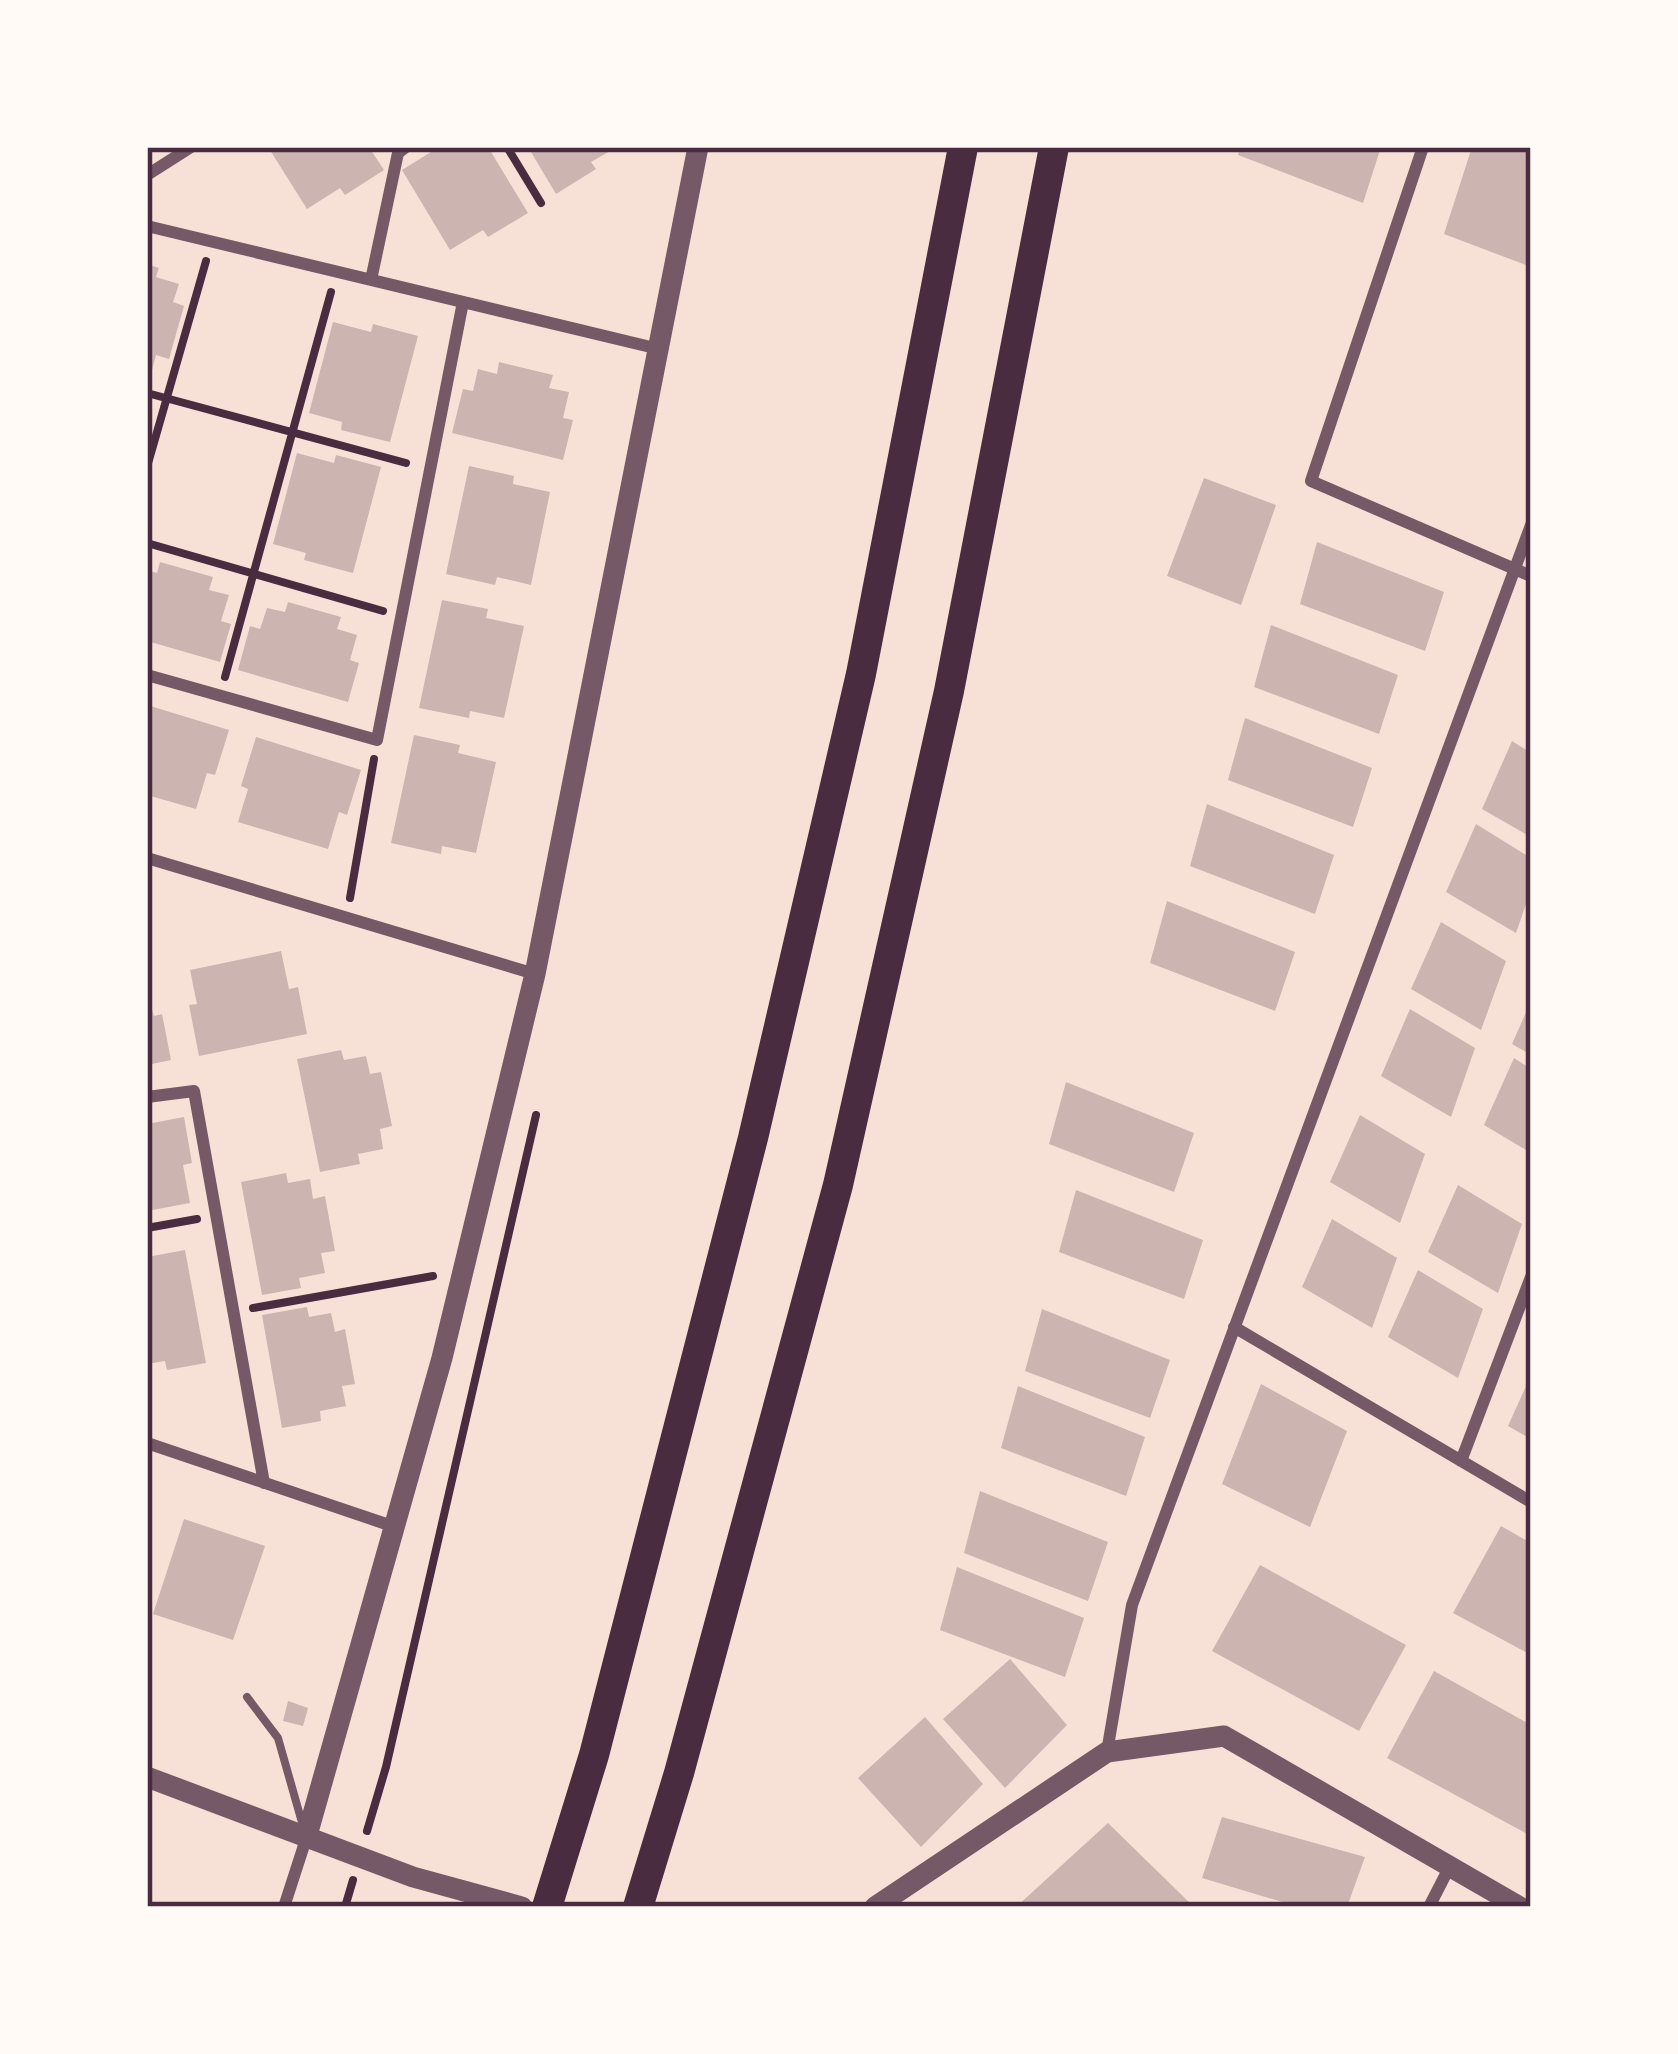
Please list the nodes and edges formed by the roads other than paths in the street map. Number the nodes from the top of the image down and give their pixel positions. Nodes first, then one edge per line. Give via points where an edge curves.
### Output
1 (191, 147) edge
2 (698, 147) edge
3 (963, 147) edge
4 (1054, 147) edge
5 (1423, 147) edge
6 (399, 149) edge
7 (147, 176) edge
8 (147, 226) edge
9 (371, 280) junction
10 (463, 302) junction
11 (660, 349) junction
12 (1531, 525) edge
13 (1514, 569) junction
14 (1531, 576) edge
15 (147, 675) edge
16 (147, 858) edge
17 (535, 974) junction
18 (147, 1097) edge
19 (1531, 1277) edge
20 (1234, 1327) junction
21 (147, 1443) edge
22 (1462, 1461) junction
23 (264, 1483) junction
24 (1531, 1502) edge
25 (396, 1528) junction
26 (247, 1697) dead end
27 (1107, 1752) junction
28 (147, 1777) edge
29 (306, 1840) junction
30 (1451, 1865) junction
31 (284, 1907) edge
32 (522, 1907) edge
33 (547, 1907) edge
34 (638, 1907) edge
35 (875, 1907) edge
36 (1429, 1907) edge
37 (1520, 1907) edge

1 - 7 street
2 - 11 street
3 - 33 highway via 861,674 753,1138 594,1755
4 - 34 highway via 949,691 838,1185
5 - 13 street via 1311,481
6 - 9 street
8 - 9 street
9 - 10 street
10 - 11 street
10 - 15 street via 377,740
11 - 17 street
12 - 13 street
13 - 14 street
13 - 20 street
16 - 17 street
17 - 25 street
18 - 23 street via 194,1091
19 - 22 street
20 - 22 street
20 - 27 street via 1132,1605
21 - 23 street
22 - 24 street
23 - 25 street
25 - 29 street
26 - 29 lane via 278,1738
27 - 30 street via 1224,1736
27 - 35 street
28 - 29 street
29 - 31 street
29 - 32 street
30 - 36 street
30 - 37 street

